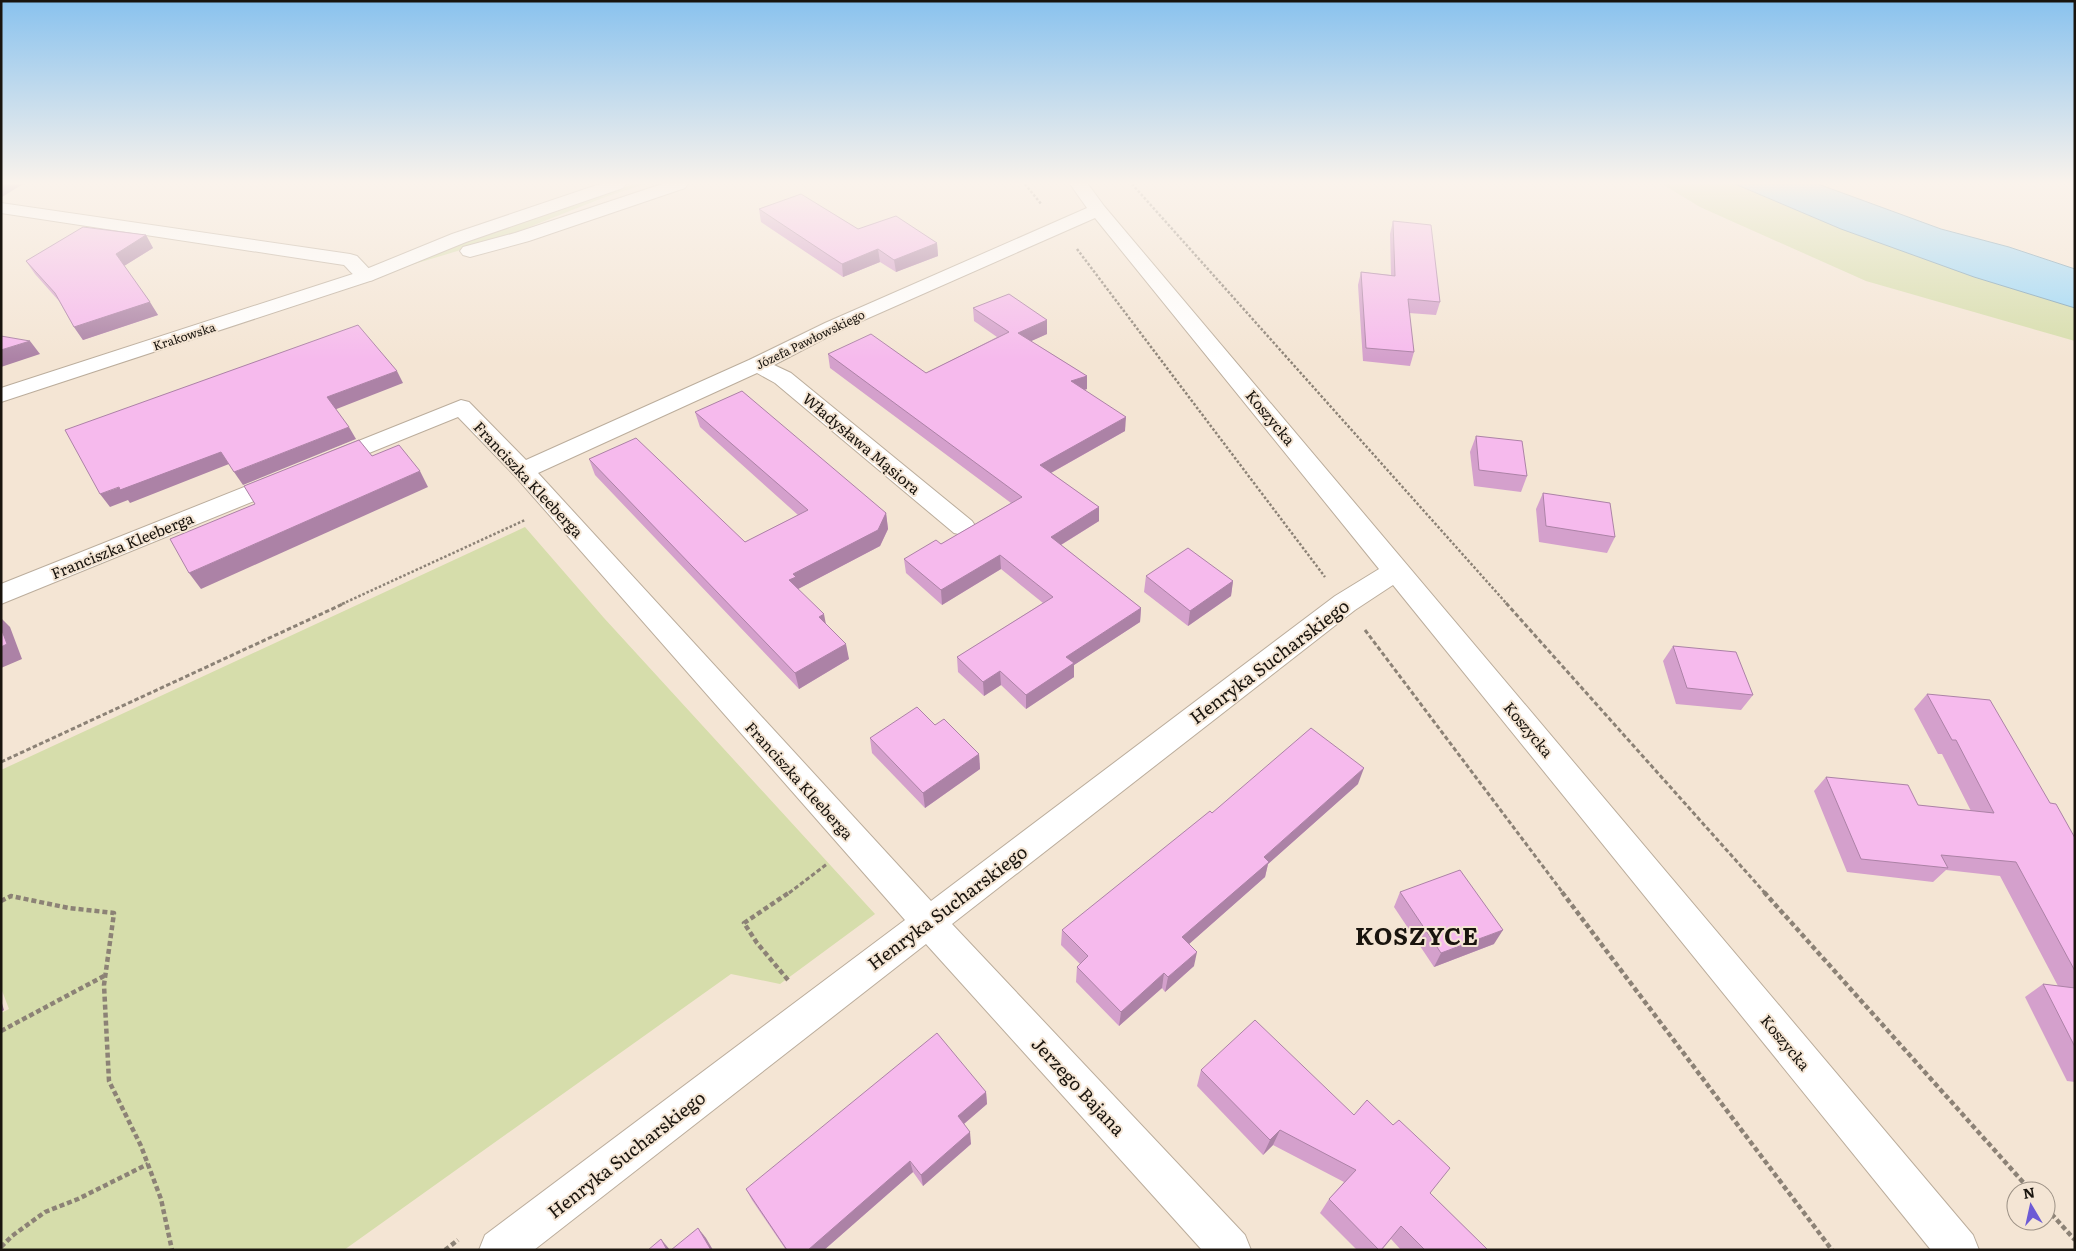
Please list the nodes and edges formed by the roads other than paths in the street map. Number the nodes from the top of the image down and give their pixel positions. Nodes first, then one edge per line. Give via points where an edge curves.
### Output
1 (232, 242) edge
2 (448, 242) edge
3 (503, 242) edge
4 (1024, 242) edge
5 (1125, 242) edge
6 (366, 276) junction
7 (757, 365) junction
8 (1, 395) edge
9 (523, 471) junction
10 (963, 527) dead end
11 (1397, 570) junction
12 (1, 595) edge
13 (928, 922) junction
14 (500, 1250) edge
15 (1230, 1250) edge
16 (1958, 1250) edge

1 - 6 street via 350,260
2 - 6 street, Krakowska
3 - 6 street, Krakowska
4 - 7 street, Józefa Pawłowskiego via 832,327
5 - 11 street, Koszycka
6 - 8 street, Krakowska
7 - 9 street, Józefa Pawłowskiego
7 - 10 street, Władysława Mąsiora via 783,378
9 - 12 street, Franciszka Kleeberga via 461,407
9 - 13 street, Franciszka Kleeberga
11 - 13 street, Henryka Sucharskiego via 1345,603
11 - 16 street, Koszycka
13 - 14 street, Henryka Sucharskiego
13 - 15 street, Jerzego Bajana

